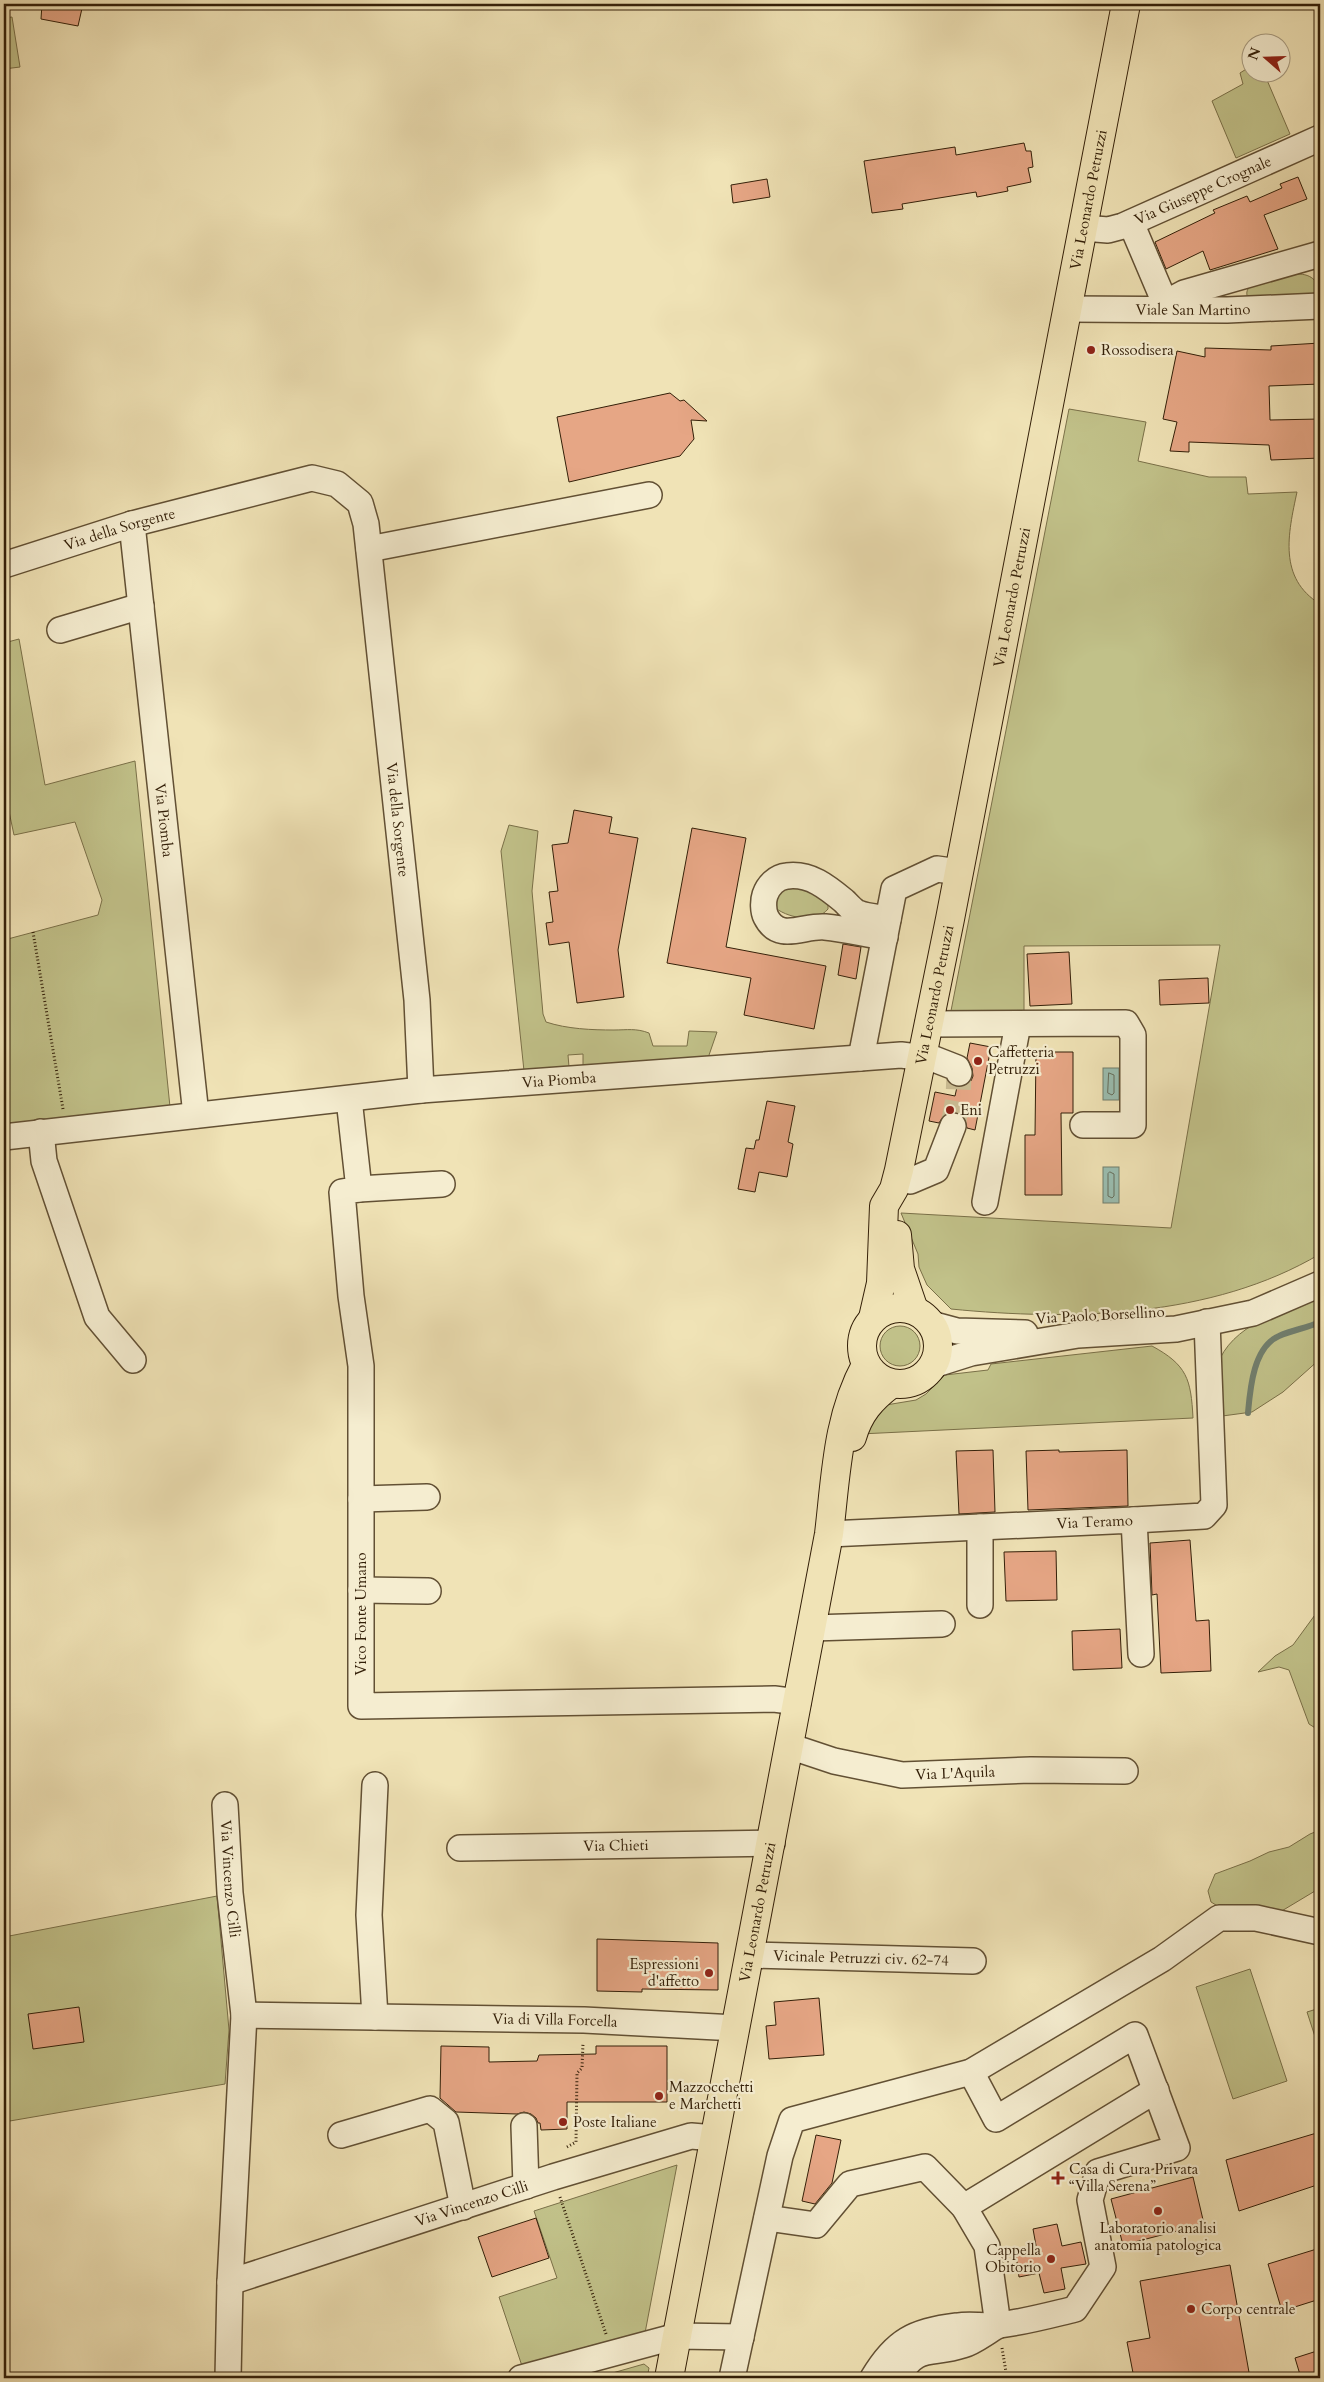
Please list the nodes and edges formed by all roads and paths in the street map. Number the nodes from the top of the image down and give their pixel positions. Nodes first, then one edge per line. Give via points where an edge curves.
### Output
1 (1126, 4) edge
2 (1320, 138) edge
3 (1131, 223) junction
4 (1083, 228) junction
5 (1320, 254) edge
6 (1227, 282) junction
7 (1320, 306) edge
8 (1159, 307) junction
9 (1067, 309) junction
10 (1227, 310) junction
11 (649, 495) dead end
12 (132, 524) junction
13 (369, 550) junction
14 (4, 565) edge
15 (141, 606) junction
16 (60, 630) dead end
17 (959, 872) junction
18 (33, 932) dead end
19 (928, 1024) junction
20 (1018, 1024) junction
21 (922, 1057) junction
22 (861, 1058) junction
23 (959, 1073) dead end
24 (421, 1090) junction
25 (349, 1099) junction
26 (196, 1115) junction
27 (1083, 1125) dead end
28 (953, 1126) tunnel mouth
29 (66, 1129) junction
30 (41, 1132) junction
31 (4, 1137) edge
32 (442, 1184) dead end
33 (896, 1184) junction
34 (359, 1189) junction
35 (986, 1202) dead end
36 (1320, 1284) edge
37 (923, 1317) junction
38 (873, 1318) junction
39 (1207, 1322) junction
40 (1078, 1335) junction
41 (133, 1360) dead end
42 (866, 1365) junction
43 (934, 1365) junction
44 (891, 1384) junction
45 (835, 1489) junction
46 (427, 1497) dead end
47 (361, 1499) junction
48 (1134, 1520) junction
49 (980, 1527) junction
50 (829, 1534) junction
51 (361, 1590) junction
52 (428, 1591) dead end
53 (980, 1605) dead end
54 (942, 1624) dead end
55 (812, 1628) junction
56 (1140, 1654) dead end
57 (798, 1702) junction
58 (790, 1746) junction
59 (1125, 1771) dead end
60 (375, 1785) dead end
61 (225, 1805) dead end
62 (772, 1843) junction
63 (460, 1848) dead end
64 (1320, 1932) edge
65 (750, 1955) junction
66 (973, 1961) dead end
67 (244, 2015) junction
68 (375, 2017) junction
69 (736, 2028) junction
70 (583, 2052) dead end
71 (971, 2072) junction
72 (1156, 2090) junction
73 (524, 2126) dead end
74 (341, 2135) dead end
75 (715, 2138) junction
76 (559, 2152) dead end
77 (553, 2177) junction
78 (526, 2186) junction
79 (463, 2207) junction
80 (964, 2207) junction
81 (767, 2218) junction
82 (230, 2282) junction
83 (998, 2325) junction
84 (677, 2336) junction
85 (741, 2337) junction
86 (613, 2353) junction
87 (228, 2378) edge
88 (521, 2378) edge
89 (669, 2378) edge
90 (732, 2378) edge
91 (873, 2378) edge
92 (897, 2378) edge
93 (1007, 2378) edge

1 - 4 main road, Via Leonardo Petruzzi
2 - 3 street, Via Giuseppe Crognale
3 - 4 street, Via Giuseppe Crognale via 1108,230
3 - 8 street
4 - 9 main road, Via Leonardo Petruzzi
5 - 6 street
6 - 8 street via 1184,293
6 - 10 street
7 - 10 street, Viale San Martino
8 - 9 street, Viale San Martino
8 - 10 street, Viale San Martino
9 - 17 main road, Via Leonardo Petruzzi
11 - 13 street
12 - 13 street, Via della Sorgente via 312,478 337,484 360,503
12 - 14 street, Via della Sorgente
12 - 15 street, Via Piomba
13 - 24 street, Via della Sorgente via 417,1000
15 - 16 street
15 - 26 street, Via Piomba
17 - 19 main road, Via Leonardo Petruzzi
17 - 22 street via 937,869 894,889
18 - 29 path
19 - 20 street
19 - 21 main road, Via Leonardo Petruzzi
20 - 27 street via 1126,1023 1133,1035 1132,1125
20 - 35 street
21 - 22 street, Via Piomba
21 - 23 street, Via Piomba via 957,1068
21 - 33 main road, Via Leonardo Petruzzi
22 - 24 street, Via Piomba
24 - 25 street, Via Piomba
25 - 26 street, Via Piomba
25 - 34 street
26 - 29 street, Via Piomba
28 - 33 street via 936,1170
29 - 30 street, Via Piomba
30 - 31 street, Via Piomba
30 - 41 street via 44,1160 97,1318
32 - 34 street
33 - 37 main road, Via Leonardo Petruzzi via 900,1269
33 - 38 main road, Via Leonardo Petruzzi via 884,1206 881,1283
34 - 47 street, Vico Fonte Umano via 342,1192 361,1366
36 - 39 street, Via Paolo Borsellino via 1253,1313
37 - 38 main road via 893,1308
37 - 40 street, Via Paolo Borsellino via 964,1331
37 - 43 main road via 938,1344
38 - 42 main road via 862,1340
39 - 40 street, Via Paolo Borsellino via 1176,1329
39 - 48 street via 1214,1505 1204,1516
40 - 43 street, Via Paolo Borsellino via 971,1353
42 - 44 main road via 877,1377
42 - 45 main road, Via Leonardo Petruzzi via 854,1387 842,1427
43 - 44 main road via 920,1379 901,1385
44 - 45 main road, Via Leonardo Petruzzi via 861,1413
45 - 50 main road, Via Leonardo Petruzzi
46 - 47 street
47 - 51 street, Vico Fonte Umano
48 - 49 street, Via Teramo
48 - 56 street, Via Teramo
49 - 50 street, Via Teramo
49 - 53 street
50 - 55 main road, Via Leonardo Petruzzi
51 - 52 street
51 - 57 street, Vico Fonte Umano via 361,1706 774,1699
54 - 55 street
55 - 57 main road, Via Leonardo Petruzzi
57 - 58 main road, Via Leonardo Petruzzi
58 - 59 street, Via L'Aquila via 834,1761 902,1775 1031,1770
58 - 62 main road, Via Leonardo Petruzzi
60 - 68 street via 369,1916
61 - 67 street, Via Vincenzo Cilli via 230,1893
62 - 63 street, Via Chieti
62 - 65 main road, Via Leonardo Petruzzi
64 - 71 street via 1256,1918 1219,1918 1162,1959
65 - 66 street, Vicinale Petruzzi civ. 62-74
65 - 69 main road, Via Leonardo Petruzzi
67 - 68 street, Via di Villa Forcella
67 - 82 street, Via Vincenzo Cilli
68 - 69 street, Via di Villa Forcella via 584,2020
69 - 75 main road, Via Leonardo Petruzzi
70 - 76 path via 582,2068 577,2073 576,2142
71 - 72 street via 996,2119 1135,2035
71 - 81 street via 792,2120 780,2156
72 - 80 street
72 - 83 street via 1177,2148 1098,2172 1090,2200 1103,2267 1075,2309
73 - 78 street
74 - 79 street via 430,2109 446,2122
75 - 77 street, Via Vincenzo Cilli via 691,2136
75 - 84 main road, Via Leonardo Petruzzi
77 - 78 street, Via Vincenzo Cilli
77 - 86 path
78 - 79 street, Via Vincenzo Cilli
79 - 82 street, Via Vincenzo Cilli
80 - 81 street via 925,2168 850,2184 816,2225
80 - 83 street via 987,2246
81 - 85 street
82 - 87 street, Via Vincenzo Cilli
83 - 91 street via 957,2326 918,2334 900,2342
83 - 92 street via 964,2345 917,2354 904,2365
83 - 93 path
84 - 85 street
84 - 86 street
84 - 89 main road, Via Leonardo Petruzzi
85 - 90 street
86 - 88 street

